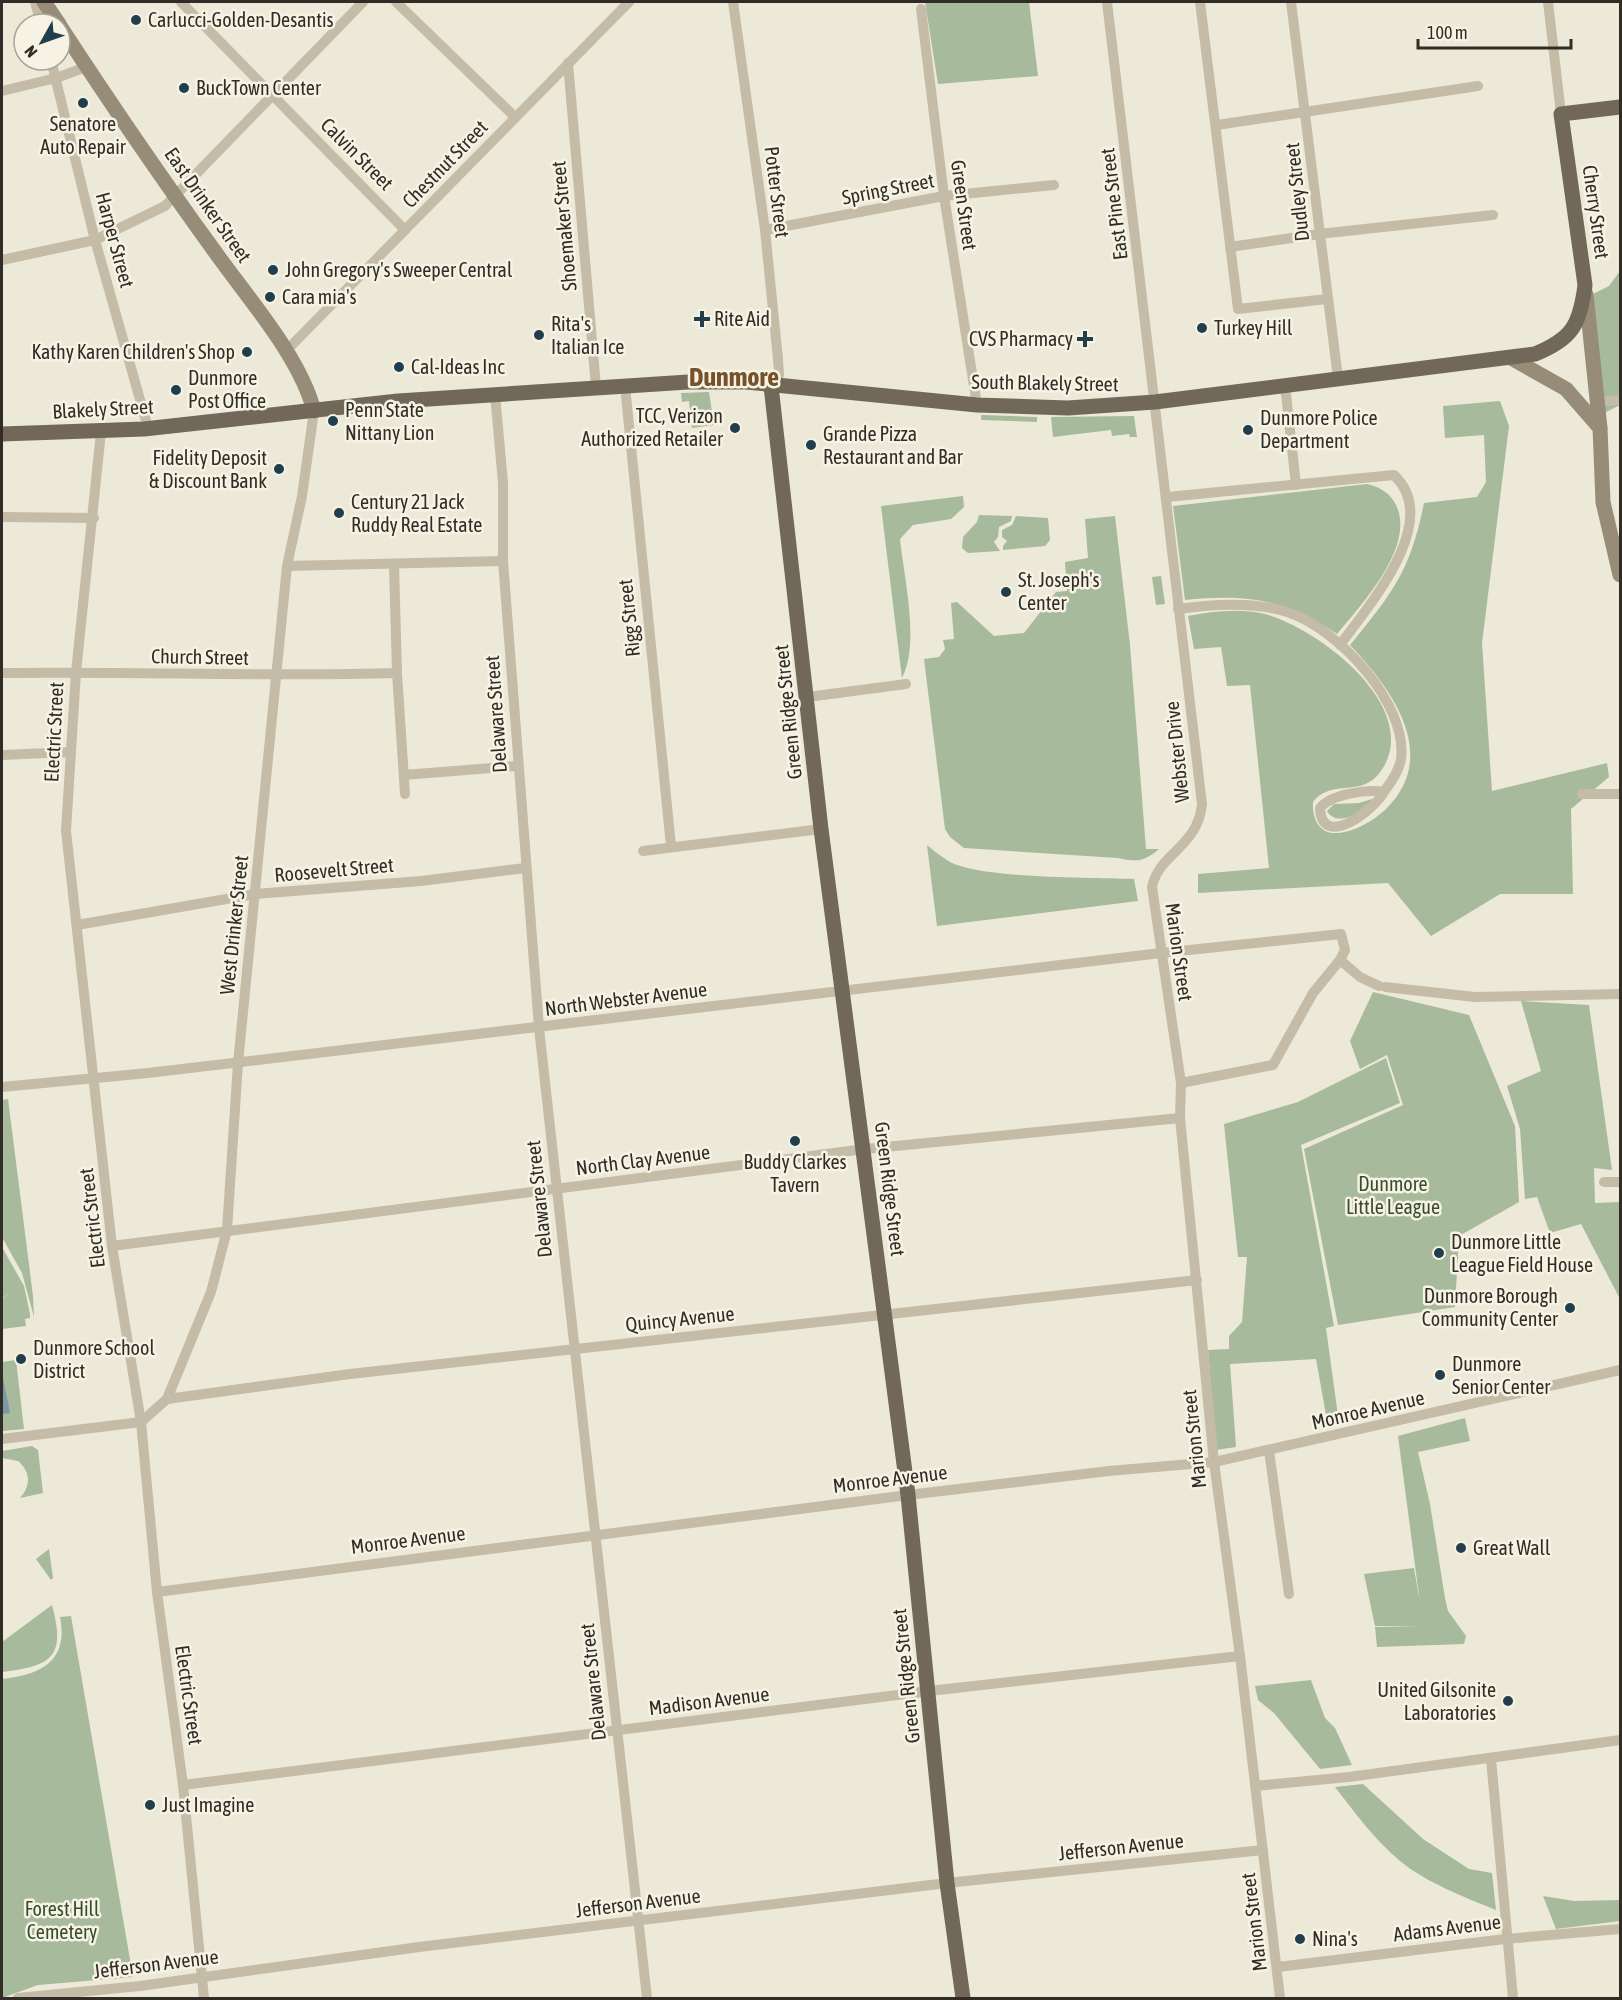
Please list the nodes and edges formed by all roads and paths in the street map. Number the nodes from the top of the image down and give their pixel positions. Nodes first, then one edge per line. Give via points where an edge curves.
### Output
1 (181, 2) edge
2 (363, 2) edge
3 (396, 2) edge
4 (629, 2) edge
5 (733, 2) edge
6 (1107, 2) edge
7 (1200, 2) edge
8 (1291, 2) edge
9 (1548, 2) edge
10 (921, 9) dead end
11 (72, 43) edge
12 (568, 63) junction
13 (89, 66) junction
14 (54, 72) edge
15 (56, 78) junction
16 (1478, 86) dead end
17 (2, 91) edge
18 (271, 94) junction
19 (1620, 107) edge
20 (1306, 111) junction
21 (1561, 114) junction
22 (515, 117) junction
23 (1217, 125) junction
24 (1054, 185) dead end
25 (175, 196) junction
26 (944, 196) junction
27 (1493, 215) dead end
28 (405, 230) junction
29 (765, 230) junction
30 (1319, 234) junction
31 (95, 240) junction
32 (1230, 247) junction
33 (2, 260) edge
34 (1585, 285) junction
35 (1327, 299) junction
36 (286, 351) junction
37 (1511, 357) junction
38 (1338, 378) junction
39 (1285, 385) junction
40 (625, 386) junction
41 (771, 386) junction
42 (596, 387) junction
43 (495, 394) junction
44 (1620, 400) edge
45 (1155, 402) junction
46 (1597, 402) junction
47 (977, 405) junction
48 (314, 411) junction
49 (148, 428) junction
50 (1600, 428) junction
51 (101, 432) junction
52 (2, 434) edge
53 (1296, 485) junction
54 (1167, 497) junction
55 (2, 517) edge
56 (94, 518) junction
57 (503, 561) junction
58 (394, 565) junction
59 (287, 566) junction
60 (1620, 575) edge
61 (1178, 609) junction
62 (1341, 645) junction
63 (76, 672) junction
64 (2, 673) edge
65 (397, 673) junction
66 (278, 676) junction
67 (906, 684) dead end
68 (808, 697) junction
69 (71, 752) junction
70 (2, 754) edge
71 (517, 766) junction
72 (404, 775) junction
73 (1384, 792) junction
74 (405, 794) dead end
75 (1582, 794) dead end
76 (1620, 794) edge
77 (821, 829) junction
78 (671, 846) junction
79 (643, 851) dead end
80 (525, 868) junction
81 (1155, 876) joint
82 (255, 894) junction
83 (77, 926) junction
84 (1161, 953) junction
85 (1340, 960) junction
86 (841, 991) junction
87 (1620, 993) edge
88 (539, 1028) junction
89 (238, 1063) junction
90 (95, 1079) junction
91 (1180, 1083) junction
92 (2, 1087) edge
93 (1180, 1118) junction
94 (865, 1149) junction
95 (1604, 1182) dead end
96 (1620, 1182) edge
97 (556, 1190) junction
98 (227, 1230) junction
99 (112, 1246) junction
100 (1197, 1280) junction
101 (885, 1316) junction
102 (574, 1349) junction
103 (1620, 1370) edge
104 (167, 1399) junction
105 (141, 1422) junction
106 (2, 1439) edge
107 (1269, 1451) junction
108 (1214, 1462) junction
109 (908, 1495) junction
110 (596, 1536) junction
111 (157, 1592) junction
112 (1289, 1594) dead end
113 (1240, 1656) junction
114 (928, 1691) junction
115 (616, 1731) junction
116 (1620, 1740) edge
117 (1491, 1758) junction
118 (183, 1785) junction
119 (1255, 1786) junction
120 (1263, 1850) junction
121 (947, 1883) junction
122 (636, 1921) junction
123 (1620, 1929) edge
124 (1505, 1939) junction
125 (1278, 1967) junction
126 (201, 1978) junction
127 (18, 1998) edge
128 (204, 1998) edge
129 (646, 1998) edge
130 (963, 1998) edge
131 (1280, 1998) edge
132 (1513, 1998) edge

1 - 18 street, Calvin Street
2 - 18 street
3 - 22 street
4 - 12 street, Chestnut Street
5 - 29 street, Potter Street
6 - 45 street, East Pine Street
7 - 23 street
8 - 20 street, Dudley Street
9 - 21 street, Cherry Street
10 - 26 street, Green Street
11 - 13 main road, East Drinker Street
12 - 22 street, Chestnut Street
12 - 42 street, Shoemaker Street
13 - 15 street
13 - 25 main road, East Drinker Street
14 - 15 street, Harper Street
15 - 17 street
15 - 31 street, Harper Street
16 - 20 street
18 - 25 street
18 - 28 street, Calvin Street
19 - 21 main road
20 - 23 street
20 - 30 street, Dudley Street
21 - 34 main road, Cherry Street
22 - 28 street, Chestnut Street
23 - 32 street
24 - 26 street, Spring Street
25 - 31 street via 150,214
25 - 36 main road, East Drinker Street
26 - 29 street, Spring Street
26 - 47 street, Green Street
27 - 30 street
28 - 36 street, Chestnut Street
29 - 41 street, Potter Street via 779,375
30 - 32 street
30 - 35 street, Dudley Street
31 - 33 street
31 - 49 street, Harper Street
32 - 35 street via 1238,309
34 - 37 main road, South Blakely Street via 1579,317 1563,341 1535,354
34 - 46 main road, Cherry Street
35 - 38 street, Dudley Street
36 - 48 main road, East Drinker Street via 304,381
37 - 38 main road, South Blakely Street
37 - 50 main road via 1566,389
38 - 39 main road, South Blakely Street
39 - 45 main road, South Blakely Street
39 - 53 street
40 - 41 main road, South Blakely Street via 688,382
40 - 42 main road, South Blakely Street
40 - 78 street, Rigg Street
41 - 47 main road, South Blakely Street
41 - 68 main road, Green Ridge Street
42 - 43 main road, South Blakely Street
43 - 48 main road, South Blakely Street
43 - 57 street, Delaware Street via 503,483
44 - 46 street
45 - 47 main road, South Blakely Street via 1068,408
45 - 54 street, East Pine Street
46 - 50 main road, Cherry Street
48 - 49 main road, Blakely Street
48 - 59 street, West Drinker Street
49 - 51 main road, Blakely Street
50 - 60 main road via 1603,502
51 - 52 main road, Blakely Street
51 - 56 street, Electric Street
53 - 54 street
53 - 62 street via 1394,475 1410,496 1411,527 1386,582
54 - 61 street, Webster Drive
55 - 56 street
56 - 63 street, Electric Street
57 - 58 street
57 - 71 street, Delaware Street
58 - 59 street
58 - 65 street
59 - 66 street, West Drinker Street
61 - 62 street via 1210,604 1287,612
61 - 81 street, Webster Drive via 1201,816 1190,838
62 - 73 street via 1362,667 1397,720 1401,760
63 - 64 street, Church Street
63 - 66 street, Church Street
63 - 69 street, Electric Street
65 - 66 street, Church Street
65 - 72 street
66 - 82 street, West Drinker Street
67 - 68 street
68 - 77 main road, Green Ridge Street
69 - 70 street
69 - 83 street, Electric Street via 66,831
71 - 72 street
71 - 80 street, Delaware Street
72 - 74 street
73 - 73 street via 1373,790 1332,797 1320,808 1320,815 1323,821 1338,827 1352,822 1379,802
75 - 76 street
77 - 78 street
77 - 86 main road, Green Ridge Street
78 - 79 street
80 - 82 street, Roosevelt Street
80 - 88 street, Delaware Street
81 - 84 street, Marion Street via 1152,887
82 - 83 street, Roosevelt Street
82 - 89 street, West Drinker Street
83 - 90 street, Electric Street
84 - 85 street via 1336,934 1344,939 1345,950
84 - 86 street, North Webster Avenue
84 - 91 street, Marion Street
85 - 87 street via 1382,987 1475,997
85 - 91 street via 1308,1000 1274,1065
86 - 88 street, North Webster Avenue
86 - 94 main road, Green Ridge Street
88 - 89 street, North Webster Avenue
88 - 97 street, Delaware Street
89 - 90 street, North Webster Avenue
89 - 98 street, West Drinker Street
90 - 92 street
90 - 99 street, Electric Street
91 - 93 street, Marion Street
93 - 94 street, North Clay Avenue
93 - 100 street, Marion Street
94 - 97 street, North Clay Avenue
94 - 101 main road, Green Ridge Street
95 - 96 street
97 - 98 street, North Clay Avenue
97 - 102 street, Delaware Street
98 - 99 street, North Clay Avenue
98 - 104 street, West Drinker Street via 211,1292
99 - 105 street, Electric Street
100 - 101 street, Quincy Avenue
100 - 108 street, Marion Street
101 - 102 street, Quincy Avenue
101 - 109 main road, Green Ridge Street
102 - 104 street, Quincy Avenue
102 - 110 street, Delaware Street
103 - 107 street, Monroe Avenue
104 - 105 street, West Drinker Street
105 - 106 street
105 - 111 street, Electric Street
107 - 108 street, Monroe Avenue
107 - 112 street
108 - 109 street, Monroe Avenue
108 - 113 street, Marion Street
109 - 110 street, Monroe Avenue
109 - 114 main road, Green Ridge Street
110 - 111 street, Monroe Avenue
110 - 115 street, Delaware Street
111 - 118 street, Electric Street
113 - 114 street, Madison Avenue
113 - 119 street, Marion Street
114 - 115 street, Madison Avenue
114 - 121 main road, Green Ridge Street
115 - 118 street, Madison Avenue
115 - 122 street, Delaware Street
116 - 117 street
117 - 119 street
117 - 124 street
118 - 126 street, Electric Street
119 - 120 street, Marion Street
120 - 121 street, Jefferson Avenue
120 - 125 street, Marion Street
121 - 122 street, Jefferson Avenue
121 - 130 main road, Green Ridge Street
122 - 126 street, Jefferson Avenue
122 - 129 street, Delaware Street
123 - 124 street, Adams Avenue
124 - 125 street, Adams Avenue
124 - 132 street
125 - 131 street, Marion Street
126 - 127 street, Jefferson Avenue
126 - 128 street, Electric Street

